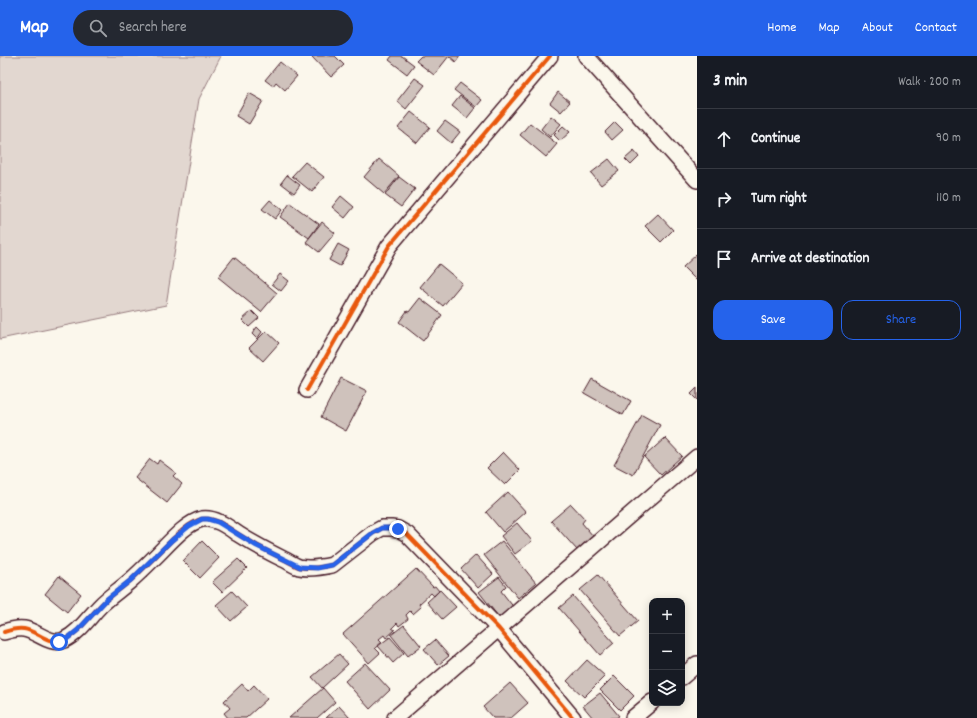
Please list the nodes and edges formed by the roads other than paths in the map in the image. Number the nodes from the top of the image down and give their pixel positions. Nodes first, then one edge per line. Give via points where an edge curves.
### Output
1 (550, 56) edge
2 (586, 56) edge
3 (697, 180) edge
4 (307, 390) dead end
5 (697, 457) edge
6 (499, 629) junction
7 (4, 632) dead end
8 (697, 664) edge
9 (685, 674) edge
10 (649, 705) edge
11 (395, 718) edge
12 (573, 718) edge
13 (633, 718) edge

1 - 4 street via 389,246
2 - 3 street
5 - 6 street
6 - 7 street via 408,534 398,529 382,528 332,565 317,568 300,567 257,546 214,520 202,519 172,540 131,580 107,599 78,630 63,641 52,641 22,629
6 - 11 street
6 - 12 street
8 - 9 street
10 - 13 street

